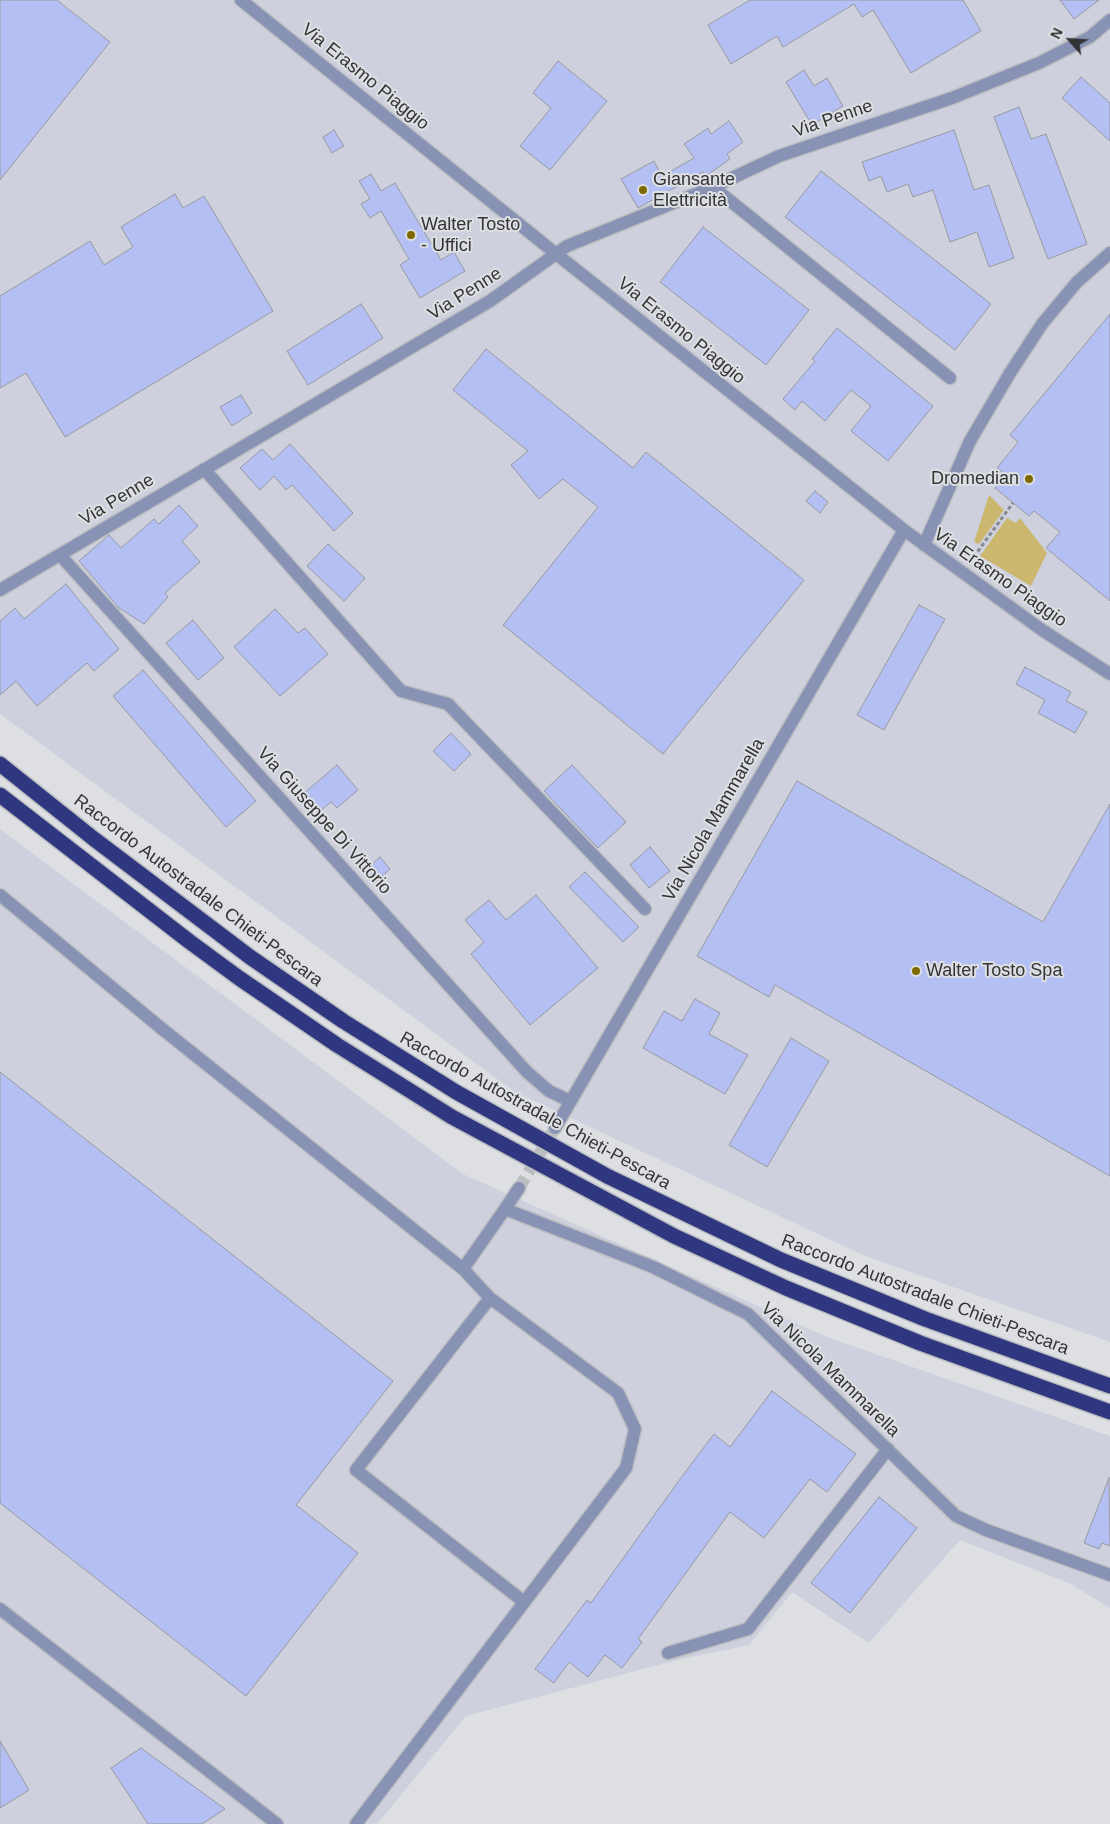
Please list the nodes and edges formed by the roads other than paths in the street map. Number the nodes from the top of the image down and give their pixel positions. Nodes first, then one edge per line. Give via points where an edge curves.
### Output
1 (241, 0) edge
2 (1110, 20) edge
3 (713, 187) junction
4 (1110, 253) edge
5 (555, 254) junction
6 (950, 378) dead end
7 (204, 469) junction
8 (904, 530) junction
9 (924, 545) junction
10 (60, 555) junction
11 (0, 590) edge
12 (1110, 674) edge
13 (0, 764) edge
14 (0, 794) edge
15 (0, 895) edge
16 (645, 909) dead end
17 (570, 1101) junction
18 (554, 1128) tunnel mouth
19 (519, 1188) tunnel mouth
20 (506, 1208) junction
21 (463, 1268) junction
22 (490, 1298) junction
23 (1110, 1386) edge
24 (1110, 1412) edge
25 (888, 1449) junction
26 (1110, 1575) edge
27 (524, 1602) junction
28 (0, 1609) edge
29 (668, 1653) dead end
30 (277, 1824) edge
31 (356, 1824) edge

1 - 5 street, Via Erasmo Piaggio
2 - 3 street, Via Penne via 1090,37 1039,63 952,98 780,156
3 - 5 street, Via Penne via 567,246
3 - 6 street
4 - 9 street via 1065,296 1010,373 970,441
5 - 7 street, Via Penne via 490,301
5 - 8 street, Via Erasmo Piaggio
7 - 10 street, Via Penne
7 - 16 street via 401,691 448,704
8 - 9 street, Via Erasmo Piaggio
8 - 17 street, Via Nicola Mammarella
9 - 12 street, Via Erasmo Piaggio
10 - 11 street, Via Penne
10 - 17 street, Via Giuseppe Di Vittorio via 527,1072 549,1091
13 - 23 highway, Raccordo Autostradale Chieti-Pescara via 250,957 456,1092 607,1176 781,1260 925,1319
14 - 24 highway via 239,978 337,1045 452,1117 640,1219 786,1288 920,1343
15 - 21 street via 160,1028
17 - 18 street, Via Nicola Mammarella
19 - 20 street
20 - 21 street
20 - 25 street, Via Nicola Mammarella via 653,1267 748,1314
21 - 22 street
22 - 27 street via 618,1393 635,1429 626,1468
22 - 27 street via 356,1470
25 - 26 street, Via Nicola Mammarella via 956,1516
25 - 29 street via 748,1629
27 - 31 street
28 - 30 street

